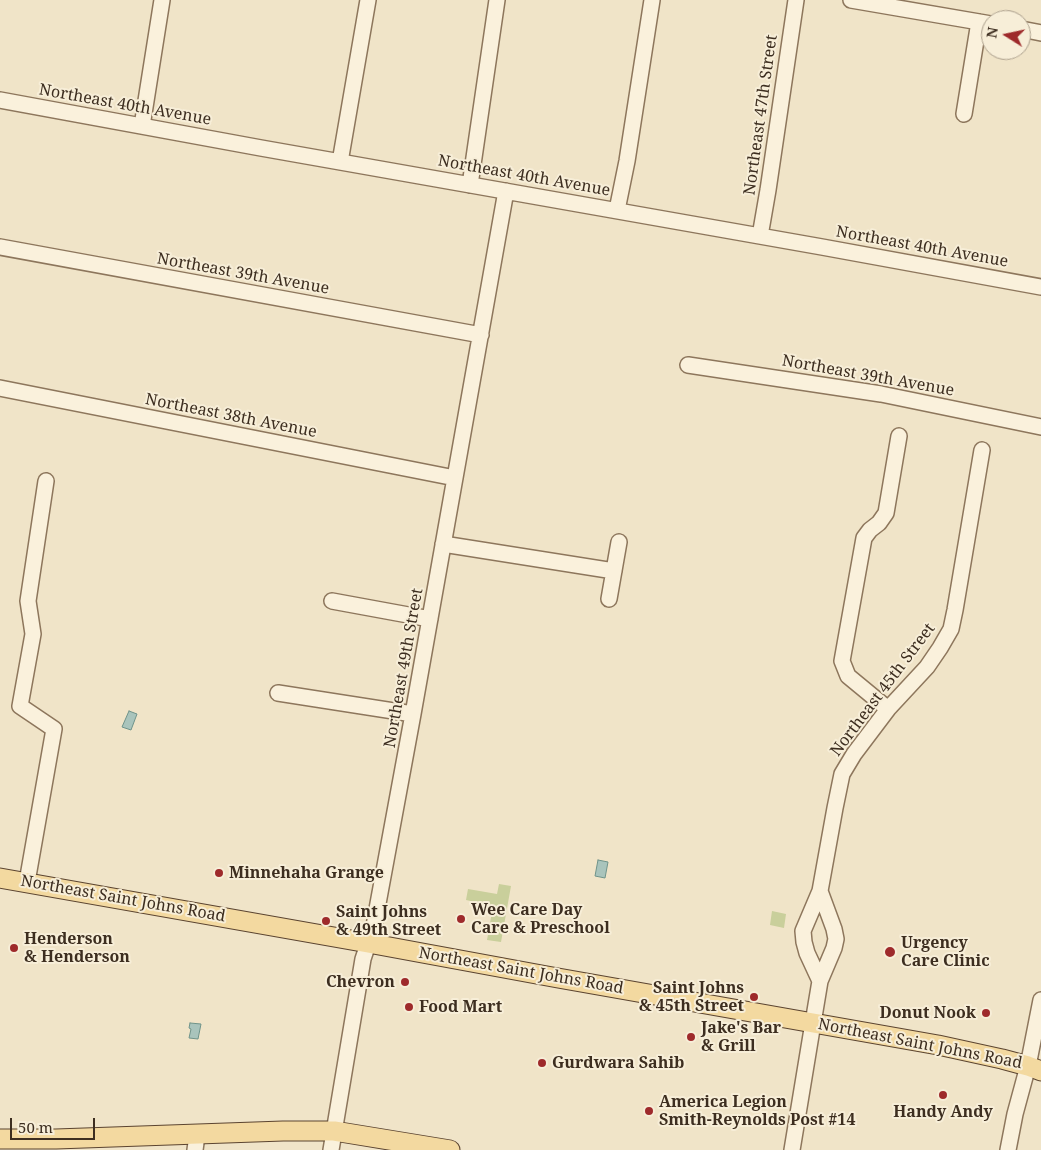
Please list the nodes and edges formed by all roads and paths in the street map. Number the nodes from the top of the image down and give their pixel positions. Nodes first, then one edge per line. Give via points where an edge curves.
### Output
1 (162, 0) edge
2 (368, 0) edge
3 (497, 0) edge
4 (652, 0) edge
5 (796, 0) edge
6 (851, 0) edge
7 (981, 22) edge
8 (981, 40) edge
9 (0, 100) edge
10 (964, 114) dead end
11 (142, 126) junction
12 (340, 162) junction
13 (470, 185) junction
14 (506, 191) junction
15 (617, 210) junction
16 (760, 236) junction
17 (0, 248) edge
18 (1041, 287) edge
19 (481, 335) junction
20 (688, 365) dead end
21 (0, 388) edge
22 (1041, 427) edge
23 (899, 436) dead end
24 (982, 450) dead end
25 (455, 478) junction
26 (46, 481) dead end
27 (619, 542) dead end
28 (444, 544) junction
29 (614, 571) junction
30 (609, 599) dead end
31 (332, 601) dead end
32 (430, 619) junction
33 (278, 693) dead end
34 (888, 709) junction
35 (413, 714) junction
36 (0, 878) edge
37 (27, 882) junction
38 (820, 891) junction
39 (368, 943) junction
40 (820, 981) junction
41 (1041, 1000) edge
42 (812, 1022) junction
43 (1035, 1069) edge
44 (334, 1131) junction
45 (0, 1139) edge
46 (196, 1142) edge
47 (55, 1145) edge
48 (331, 1150) edge
49 (450, 1150) edge
50 (792, 1150) edge
51 (1008, 1150) edge

1 - 11 street
2 - 12 street
3 - 13 street
4 - 15 street
5 - 16 street, Northeast 47th Street
6 - 7 street
8 - 10 street
9 - 11 street, Northeast 40th Avenue
11 - 12 street, Northeast 40th Avenue
12 - 13 street, Northeast 40th Avenue
13 - 14 street, Northeast 40th Avenue
14 - 15 street, Northeast 40th Avenue
14 - 19 street, Northeast 49th Street
15 - 16 street, Northeast 40th Avenue
16 - 18 street, Northeast 40th Avenue
17 - 19 street, Northeast 39th Avenue
19 - 25 street, Northeast 49th Street
20 - 22 street, Northeast 39th Avenue via 881,394
21 - 25 street, Northeast 38th Avenue
23 - 34 street via 886,512 880,523 864,538 842,661 848,676
24 - 34 street, Northeast 45th Street via 951,629 927,667
25 - 28 street, Northeast 49th Street
26 - 37 street via 28,601 33,634 20,706 54,729
27 - 29 street
28 - 29 street
28 - 32 street, Northeast 49th Street
29 - 30 street
31 - 32 street
32 - 35 street, Northeast 49th Street
33 - 35 street
34 - 38 street, Northeast 45th Street via 842,774
35 - 39 street, Northeast 49th Street via 376,918
36 - 37 main road, Northeast Saint Johns Road
37 - 39 main road, Northeast Saint Johns Road
38 - 40 street, Northeast 45th Street via 836,939
38 - 40 street, Northeast 45th Street via 803,931 807,953
39 - 42 main road, Northeast Saint Johns Road
39 - 44 street, Northeast 49th Street via 362,958
40 - 42 street, Northeast 45th Street
41 - 43 street
42 - 43 main road, Northeast Saint Johns Road via 955,1048
42 - 50 street, Northeast 45th Street
43 - 51 street via 1015,1114
44 - 46 main road via 283,1131
44 - 48 street, Northeast 49th Street
44 - 49 main road
45 - 47 main road
46 - 47 main road

